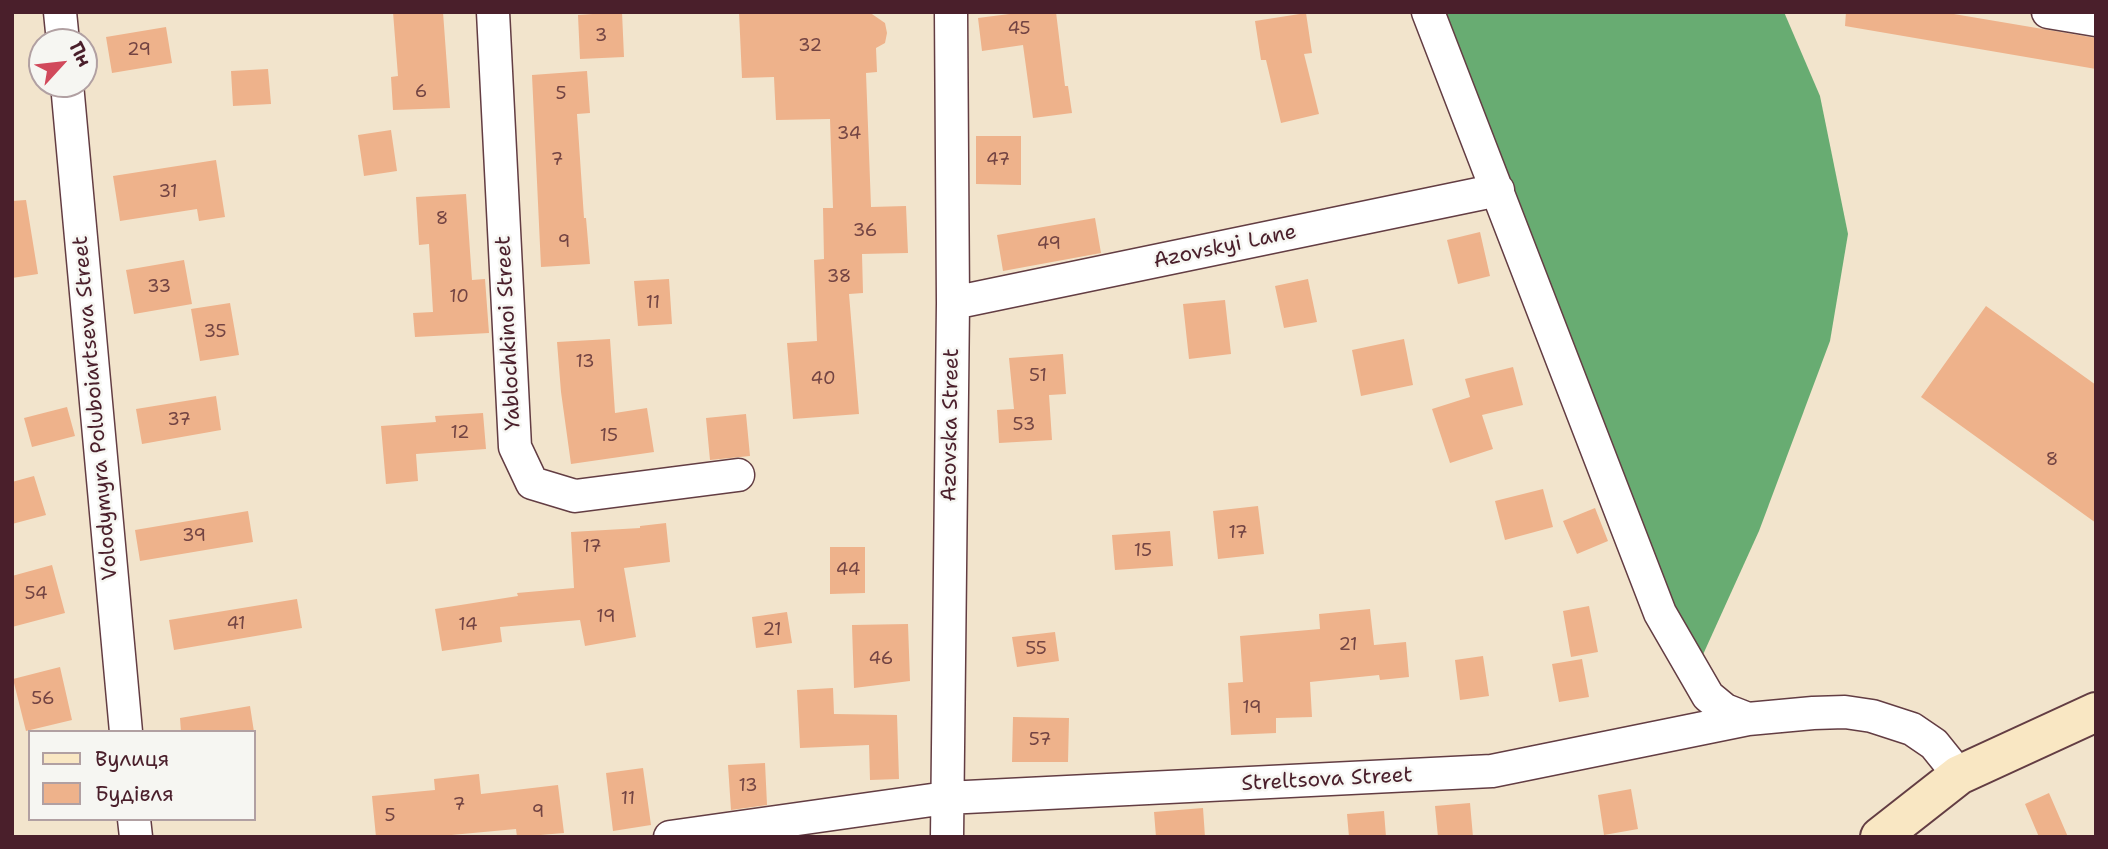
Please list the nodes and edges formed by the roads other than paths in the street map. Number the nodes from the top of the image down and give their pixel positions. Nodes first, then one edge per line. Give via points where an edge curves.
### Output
1 (493, 12) edge
2 (951, 12) edge
3 (1428, 12) edge
4 (2048, 12) edge
5 (2096, 20) edge
6 (68, 98) edge
7 (1498, 190) junction
8 (953, 303) junction
9 (738, 475) dead end
10 (2096, 712) edge
11 (1748, 719) junction
12 (126, 730) edge
13 (1959, 775) junction
14 (946, 798) junction
15 (670, 837) edge
16 (947, 837) edge
17 (1880, 837) edge

1 - 9 street, Yablochkinoi Street via 515,447 532,484 575,496
2 - 8 street, Azovska Street
3 - 7 street
4 - 5 street
6 - 12 street, Volodymyra Poluboiartseva Street
7 - 8 street, Azovskyi Lane
7 - 11 street via 1660,613 1708,696 1725,710
8 - 14 street, Azovska Street
10 - 13 main road
11 - 13 street, Streltsova Street via 1845,712 1872,716 1912,729 1934,744
11 - 14 street, Streltsova Street via 1492,771
13 - 17 main road
14 - 15 street, Streltsova Street
14 - 16 street, Azovska Street

